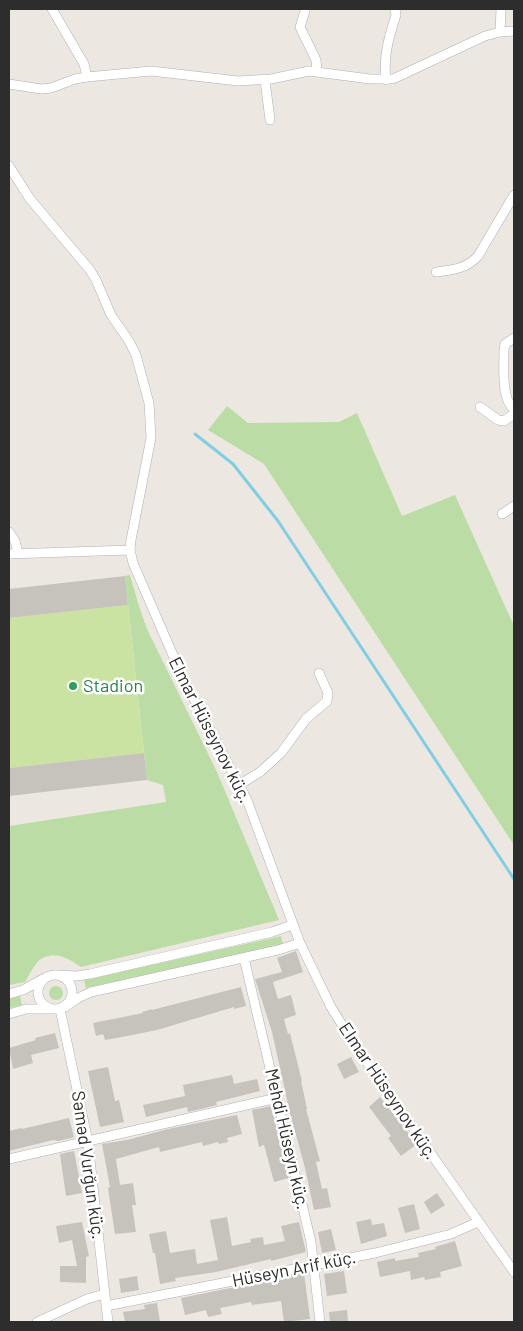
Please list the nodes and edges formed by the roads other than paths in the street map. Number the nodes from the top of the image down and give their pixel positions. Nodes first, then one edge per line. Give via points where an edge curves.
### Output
1 (52, 9) edge
2 (396, 9) edge
3 (501, 9) edge
4 (305, 11) dead end
5 (514, 31) edge
6 (500, 32) junction
7 (317, 71) junction
8 (87, 77) junction
9 (265, 80) junction
10 (386, 80) junction
11 (9, 84) edge
12 (270, 120) dead end
13 (9, 166) edge
14 (514, 195) edge
15 (436, 272) dead end
16 (514, 338) edge
17 (480, 407) dead end
18 (514, 409) edge
19 (514, 414) edge
20 (514, 506) edge
21 (502, 514) dead end
22 (9, 532) edge
23 (130, 550) junction
24 (13, 553) edge
25 (319, 673) dead end
26 (239, 786) junction
27 (292, 925) junction
28 (300, 943) junction
29 (244, 958) junction
30 (56, 975) junction
31 (46, 978) junction
32 (9, 994) edge
33 (59, 1009) junction
34 (9, 1014) edge
35 (277, 1098) junction
36 (88, 1142) junction
37 (9, 1158) edge
38 (478, 1222) junction
39 (315, 1264) junction
40 (514, 1272) edge
41 (104, 1294) junction
42 (106, 1306) junction
43 (37, 1322) edge
44 (108, 1322) edge
45 (320, 1322) edge

1 - 8 street via 84,64
2 - 10 street via 385,52
3 - 6 street
4 - 7 street via 300,27 316,60
5 - 6 street
6 - 10 street via 485,36 394,80
7 - 9 street
7 - 10 street
8 - 9 street via 151,72 238,81
8 - 11 street via 40,89
9 - 12 street
13 - 23 street, Elmar Hüseynov küç. via 30,199 90,270 141,368 149,403 151,438
14 - 15 street via 472,263 456,270
16 - 18 street via 505,344 504,350 506,393
17 - 19 street via 498,420 504,421
20 - 21 street
22 - 24 street via 15,541
23 - 24 street
23 - 26 street, Elmar Hüseynov küç. via 171,652
25 - 26 street via 328,693 327,701 306,719 281,753
26 - 27 street, Elmar Hüseynov küç. via 254,817
27 - 28 street, Elmar Hüseynov küç.
27 - 30 street via 90,974
28 - 29 street
28 - 38 street, Elmar Hüseynov küç. via 331,1007 352,1041
29 - 33 street via 91,992
29 - 35 street, Mehdi Hüseyn küç.
30 - 31 street
30 - 33 street via 66,979 72,988 71,999
31 - 32 street
31 - 33 street via 39,988 40,1000 48,1008
33 - 34 street via 34,1008
33 - 36 street, Səməd Vurğun küç.
35 - 36 street
35 - 39 street, Mehdi Hüseyn küç.
36 - 37 street
36 - 41 street, Səməd Vurğun küç.
38 - 39 street, Hüseyn Arif küç. via 451,1234
38 - 40 street, Elmar Hüseynov küç.
39 - 42 street, Hüseyn Arif küç.
39 - 45 street, Mehdi Hüseyn küç.
41 - 42 street, Səməd Vurğun küç.
41 - 43 street
42 - 44 street, Səməd Vurğun küç.

